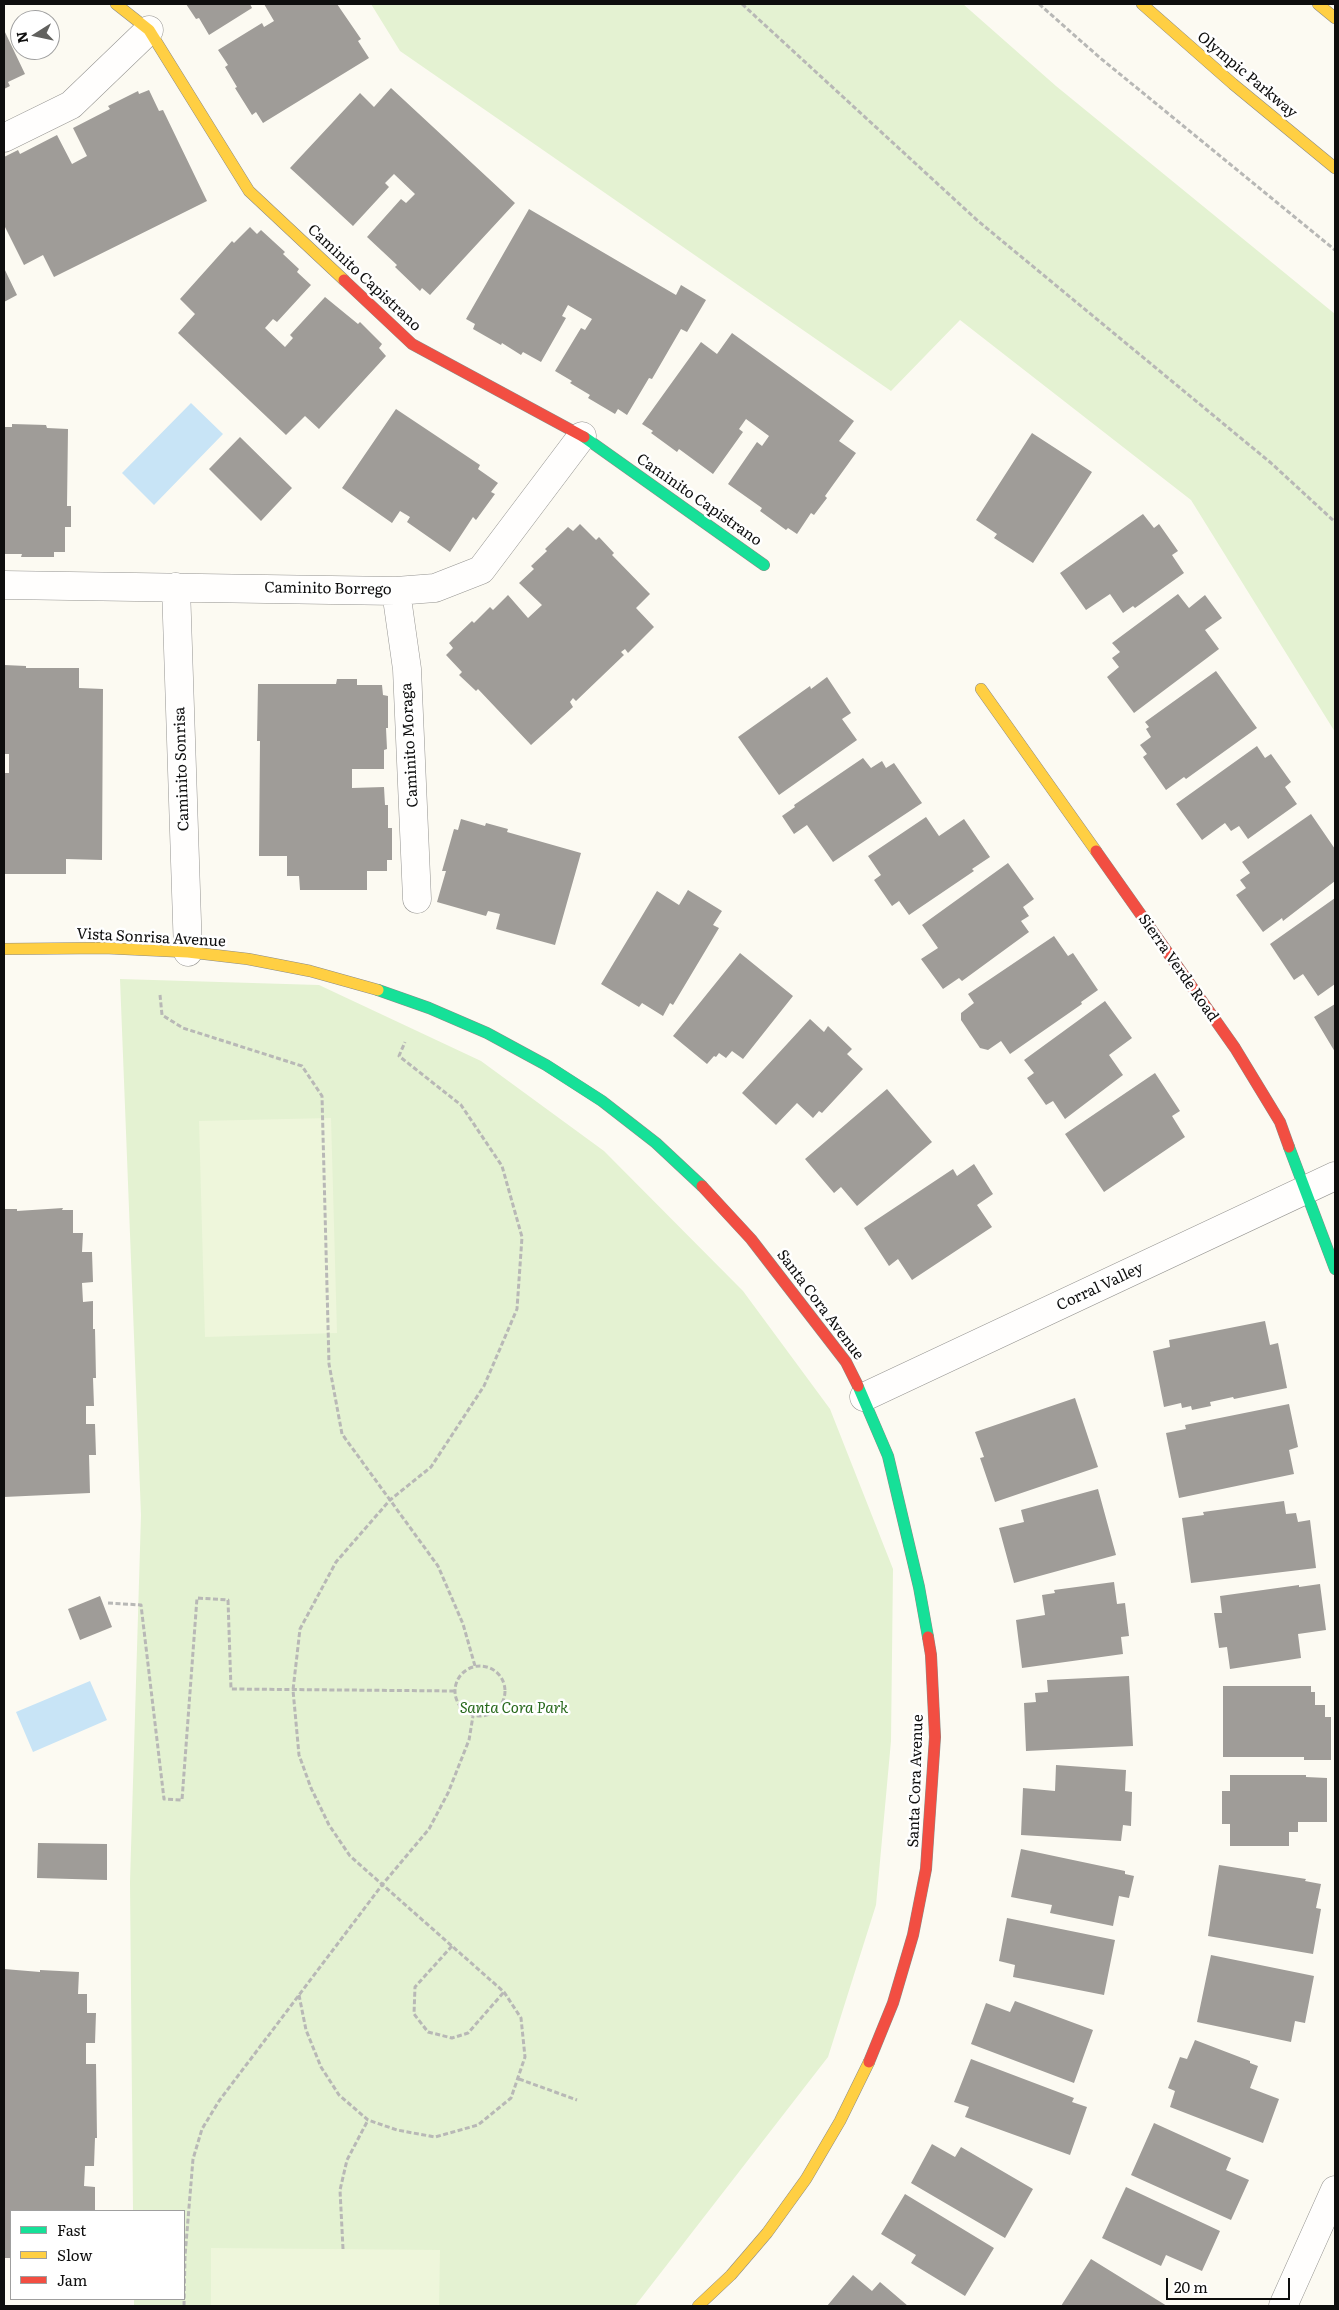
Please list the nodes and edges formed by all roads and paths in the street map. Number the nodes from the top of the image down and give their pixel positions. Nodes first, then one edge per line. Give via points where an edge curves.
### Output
1 (116, 4) edge
2 (742, 4) edge
3 (1039, 4) edge
4 (1142, 4) edge
5 (1318, 4) edge
6 (1335, 18) edge
7 (149, 30) junction
8 (4, 138) edge
9 (1335, 168) edge
10 (1335, 250) edge
11 (582, 436) junction
12 (1335, 522) edge
13 (764, 565) dead end
14 (4, 585) edge
15 (176, 587) junction
16 (396, 591) junction
17 (981, 689) dead end
18 (417, 899) dead end
19 (4, 949) edge
20 (188, 952) junction
21 (160, 995) dead end
22 (405, 1042) dead end
23 (1335, 1176) edge
24 (1306, 1191) junction
25 (751, 1238) joint
26 (1335, 1269) edge
27 (864, 1397) junction
28 (390, 1500) junction
29 (108, 1603) dead end
30 (475, 1666) junction
31 (293, 1690) junction
32 (455, 1691) junction
33 (473, 1716) junction
34 (382, 1885) junction
35 (452, 1946) junction
36 (504, 1992) junction
37 (299, 1995) junction
38 (519, 2079) junction
39 (577, 2100) dead end
40 (368, 2120) junction
41 (1335, 2190) edge
42 (343, 2249) dead end
43 (185, 2256) edge
44 (698, 2306) edge
45 (1283, 2306) edge

1 - 7 street, Caminito Capistrano
2 - 12 path via 978,221 1270,463
3 - 10 path
4 - 9 street, Olympic Parkway via 1232,84
5 - 6 street
7 - 8 street via 71,104
7 - 11 street, Caminito Capistrano via 249,191 412,344
11 - 13 street, Caminito Capistrano
11 - 16 street, Caminito Borrego via 481,570 435,588
14 - 15 street, Caminito Borrego
15 - 16 street, Caminito Borrego
15 - 20 street, Caminito Sonrisa
16 - 18 street, Caminito Moraga via 407,669
17 - 24 street, Sierra Verde Road via 1236,1048 1280,1122
19 - 20 street, Vista Sonrisa Avenue via 104,948
20 - 25 street, Vista Sonrisa Avenue via 248,959 362,984 487,1032 546,1065 656,1143 706,1188
21 - 28 path via 162,1015 183,1028 302,1066 322,1096 329,1364 342,1434
22 - 28 path via 399,1056 461,1104 502,1166 522,1237 517,1309 484,1386 431,1467
23 - 24 street, Corral Valley
24 - 26 street, Sierra Verde Road
24 - 27 street, Corral Valley
25 - 27 street, Santa Cora Avenue via 846,1362
27 - 44 street, Santa Cora Avenue via 890,1464 920,1587 931,1655 935,1737 926,1869 913,1934 893,2002 872,2057 840,2121 806,2179 767,2233 731,2275
28 - 30 path via 438,1566 463,1624
28 - 31 path via 336,1562 300,1629
29 - 31 path via 141,1605 164,1799 182,1800 197,1598 228,1600 231,1689
30 - 32 path via 460,1675
30 - 33 path via 491,1668 498,1673 505,1696 497,1710 482,1717
31 - 32 path
31 - 34 path via 299,1755 311,1788 329,1825 350,1856
32 - 33 path via 460,1706
33 - 34 path via 469,1740 448,1793 429,1829
34 - 35 path
34 - 37 path
35 - 36 path
35 - 36 path via 415,1987 414,2014 428,2032 452,2038 468,2033
36 - 38 path via 521,2018 525,2057
37 - 40 path via 306,2030 320,2067 339,2095
37 - 43 path via 202,2129 193,2159
38 - 39 path
38 - 40 path via 511,2098 478,2125 435,2136 396,2130
40 - 42 path via 347,2160 340,2190
41 - 45 street

